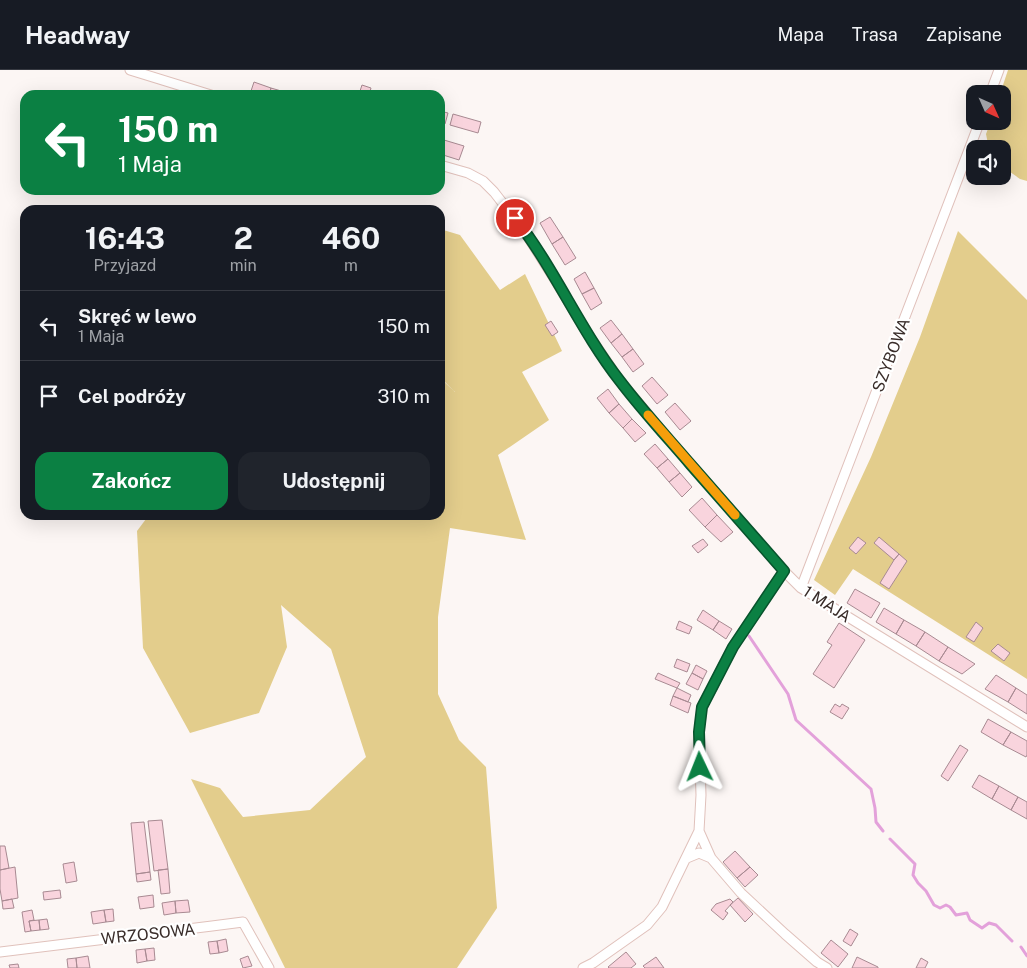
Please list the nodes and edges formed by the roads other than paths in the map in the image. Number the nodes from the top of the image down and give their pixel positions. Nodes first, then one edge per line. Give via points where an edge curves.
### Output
1 (130, 70) edge
2 (999, 70) edge
3 (993, 85) edge
4 (195, 90) edge
5 (977, 130) edge
6 (445, 166) edge
7 (784, 571) junction
8 (801, 588) junction
9 (1027, 727) edge
10 (699, 832) junction
11 (687, 858) junction
12 (711, 858) junction
13 (0, 952) edge
14 (270, 968) edge
15 (583, 968) edge
16 (827, 968) edge

1 - 4 street
2 - 3 street
5 - 8 street, SZYBOWA
6 - 7 street, 1 MAJA via 468,173 494,192 525,232 620,381
7 - 8 street, 1 MAJA
7 - 10 street via 733,647 702,707
8 - 9 street, 1 MAJA
10 - 11 street
10 - 12 street
11 - 12 street via 699,853
11 - 15 street via 662,908 647,925
12 - 16 street via 741,893
13 - 14 street, WRZOSOWA via 244,922

